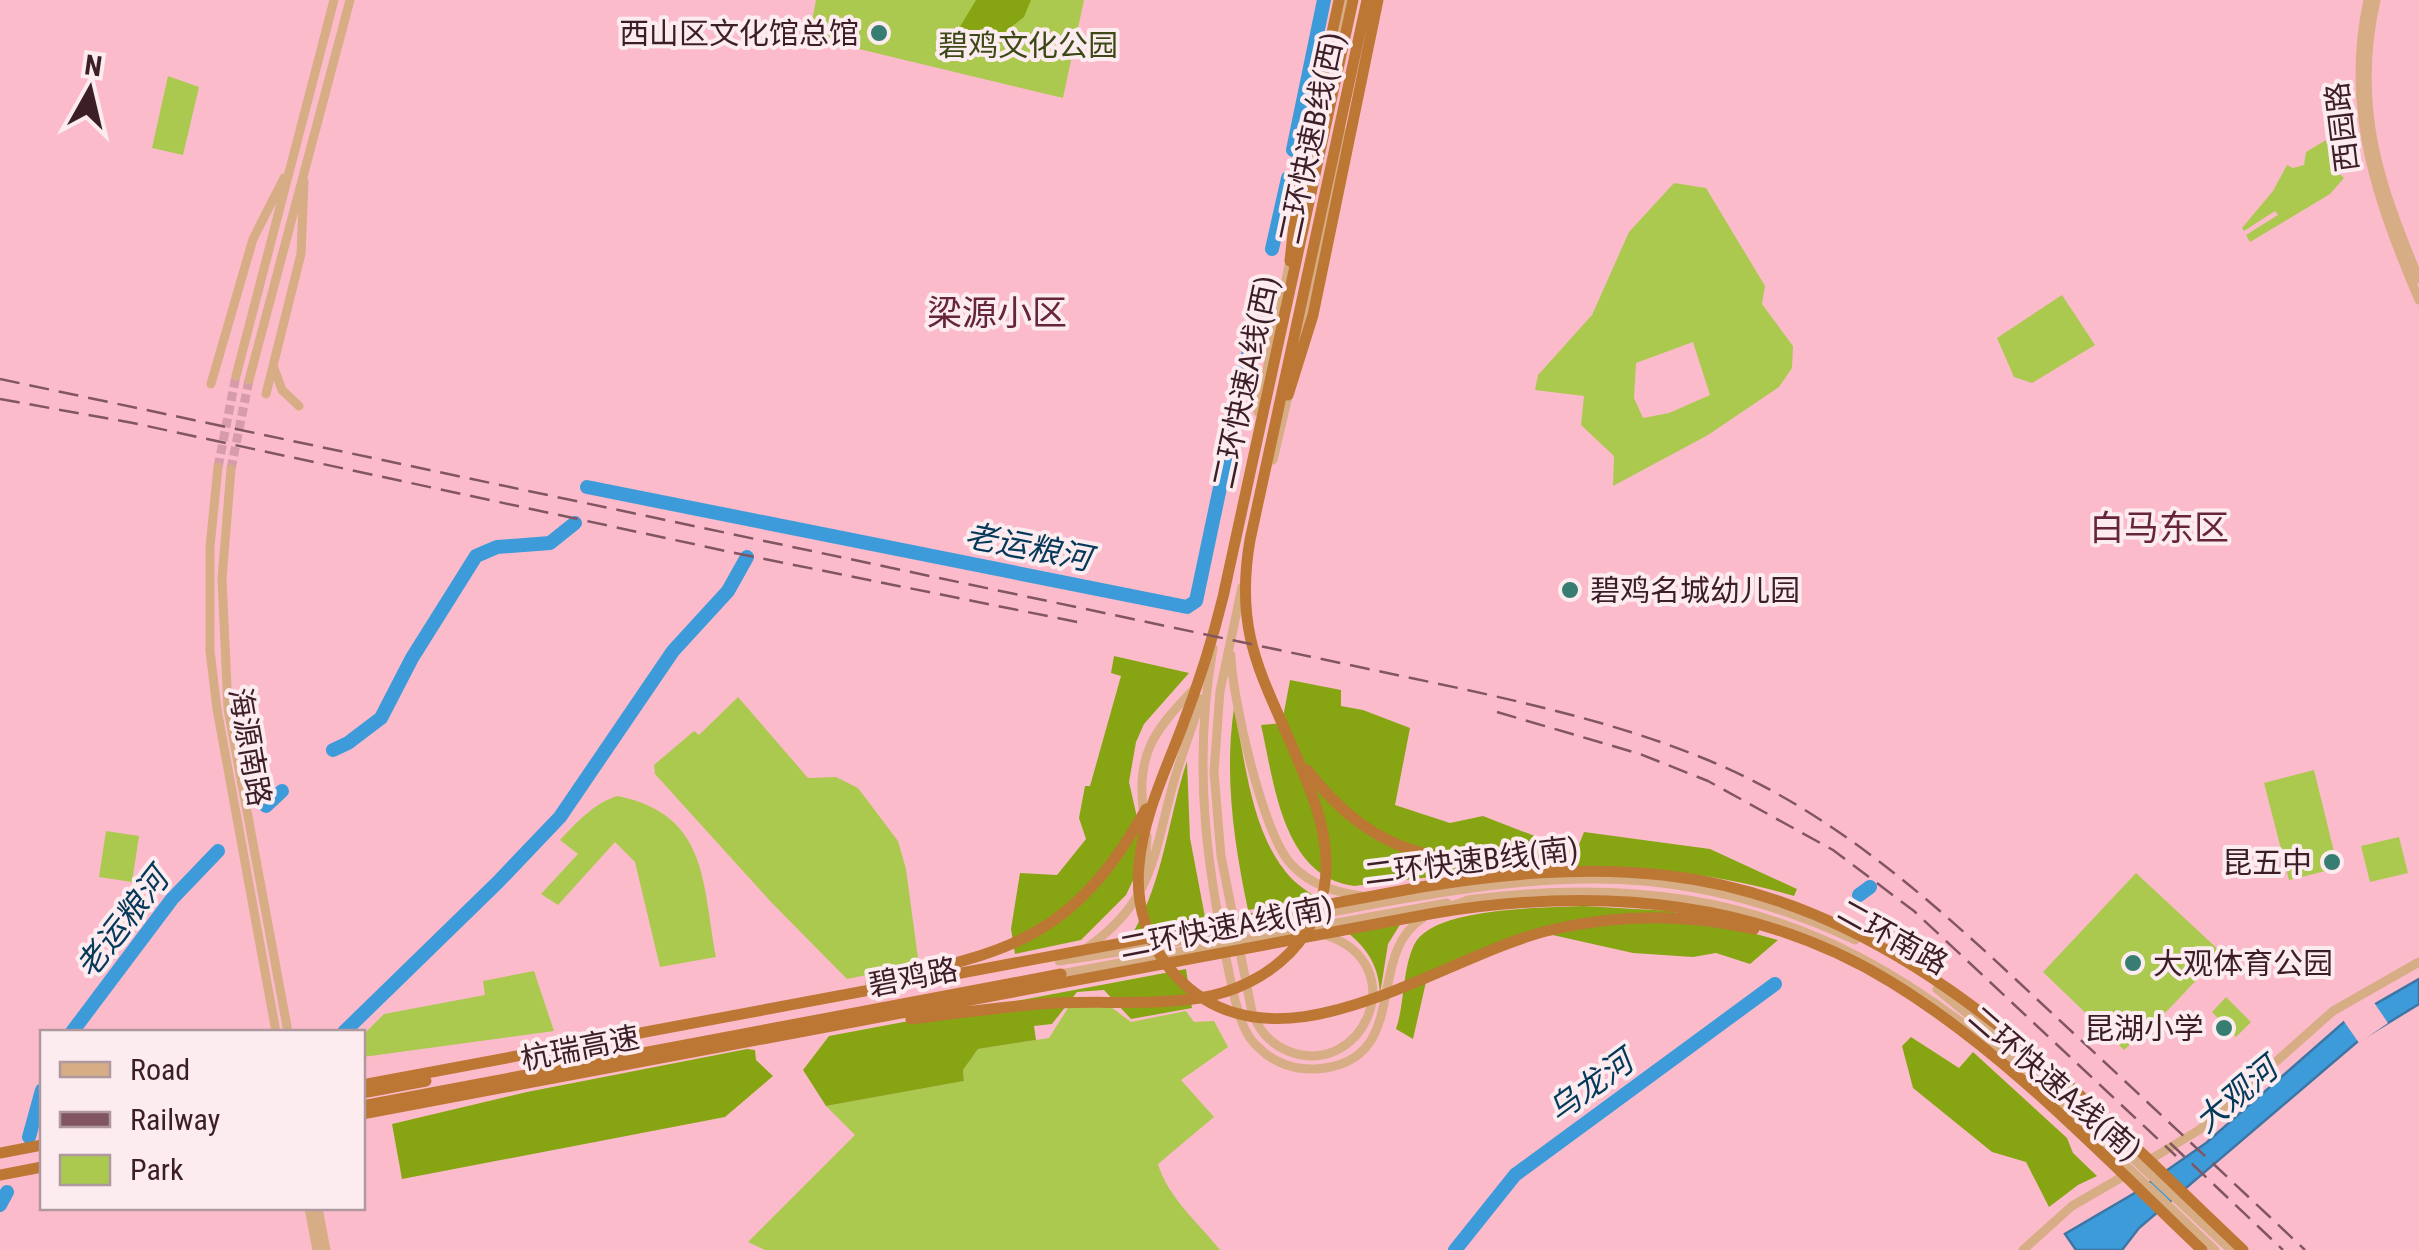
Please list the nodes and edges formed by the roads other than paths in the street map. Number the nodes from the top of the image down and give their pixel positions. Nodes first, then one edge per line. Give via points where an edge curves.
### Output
1 (334, 0) edge
2 (350, 0) edge
3 (1373, 0) edge
4 (2372, 0) edge
5 (1344, 2) edge
6 (293, 162) junction
7 (305, 166) junction
8 (2419, 279) edge
9 (2419, 300) edge
10 (273, 366) junction
11 (236, 376) tunnel mouth
12 (249, 380) tunnel mouth
13 (211, 384) dead end
14 (266, 394) dead end
15 (298, 406) dead end
16 (1272, 440) junction
17 (218, 467) tunnel mouth
18 (231, 469) tunnel mouth
19 (1234, 624) junction
20 (1211, 661) junction
21 (1294, 750) junction
22 (1165, 770) junction
23 (1666, 875) junction
24 (1141, 891) junction
25 (1439, 893) junction
26 (1472, 899) junction
27 (1253, 933) junction
28 (1273, 934) junction
29 (2419, 962) edge
30 (1858, 963) junction
31 (1060, 968) junction
32 (276, 1030) edge
33 (288, 1030) edge
34 (652, 1031) junction
35 (808, 1031) junction
36 (365, 1084) edge
37 (365, 1093) edge
38 (365, 1105) edge
39 (365, 1113) edge
40 (40, 1145) edge
41 (0, 1153) edge
42 (40, 1153) edge
43 (2125, 1158) junction
44 (0, 1161) edge
45 (40, 1170) edge
46 (0, 1178) edge
47 (309, 1210) edge
48 (318, 1210) edge
49 (2190, 1220) junction
50 (317, 1250) edge
51 (326, 1250) edge
52 (2022, 1250) edge
53 (2202, 1250) edge
54 (2214, 1250) edge
55 (2231, 1250) edge
56 (2243, 1250) edge

1 - 6 main road
2 - 7 main road
3 - 16 highway, 二环快速B线(西)
3 - 16 highway via 1368,60 1311,323
3 - 19 main road
4 - 8 main road, 西园路 via 2367,69 2374,148
4 - 9 main road, 西园路 via 2360,68 2366,149
5 - 20 main road
5 - 22 highway, 二环快速A线(西) via 1297,196 1276,356 1219,614
6 - 11 main road
6 - 13 main road via 252,239
7 - 10 main road via 302,248
7 - 12 main road
10 - 14 main road
10 - 15 main road via 282,390
16 - 21 highway, 二环快速B线(西) via 1244,605 1258,670
17 - 32 main road, 海源南路 via 210,650
18 - 33 main road, 海源南路 via 222,579 228,709
19 - 25 main road via 1237,704 1268,820 1289,862 1345,894
19 - 28 main road via 1218,704 1214,786 1250,1005 1264,1034 1284,1049 1313,1056 1346,1044 1373,1004 1365,962 1330,936
20 - 24 main road
20 - 24 main road via 1144,757 1147,860
20 - 26 main road via 1201,744 1204,829 1235,1000 1258,1048 1304,1069 1354,1055 1381,1023 1392,957 1403,935 1427,915
21 - 23 highway via 1350,815 1415,852 1469,863 1580,864
21 - 35 highway via 1322,832 1325,881 1306,933 1261,977 1185,1000 1032,1005
22 - 30 highway via 1139,859 1144,922 1182,982 1237,1013 1279,1020 1338,1011 1515,940 1624,918 1748,928
22 - 34 highway via 1104,872 1029,937 970,960
23 - 34 highway, 二环快速B线(南) via 1560,872 1442,884
23 - 56 highway, 二环快速B线(南) via 1814,912 1918,966 2028,1050
24 - 31 main road via 1098,940
25 - 27 main road, 碧鸡路
25 - 43 main road, 二环南路 via 1541,881 1644,882 1725,894 1810,920 1946,996 2022,1057
26 - 28 main road, 碧鸡路
26 - 43 main road, 二环南路 via 1643,892 1722,905 1806,931 1874,962 1940,1005
27 - 28 main road, 碧鸡路
27 - 31 main road, 碧鸡路
29 - 52 main road via 2333,1011 2199,1130 2072,1206
30 - 35 highway, 二环快速A线(南) via 1772,928 1702,910 1632,900 1542,901 1398,920
30 - 53 highway, 二环快速A线(南) via 1982,1049
31 - 37 highway, 碧鸡路
31 - 38 highway, 碧鸡路
34 - 36 highway, 杭瑞高速
35 - 39 highway, 杭瑞高速
40 - 41 highway
42 - 44 highway
43 - 49 main road, 二环南路
45 - 46 highway
47 - 50 main road
48 - 51 main road
49 - 54 main road, 二环南路
49 - 55 main road, 二环南路

